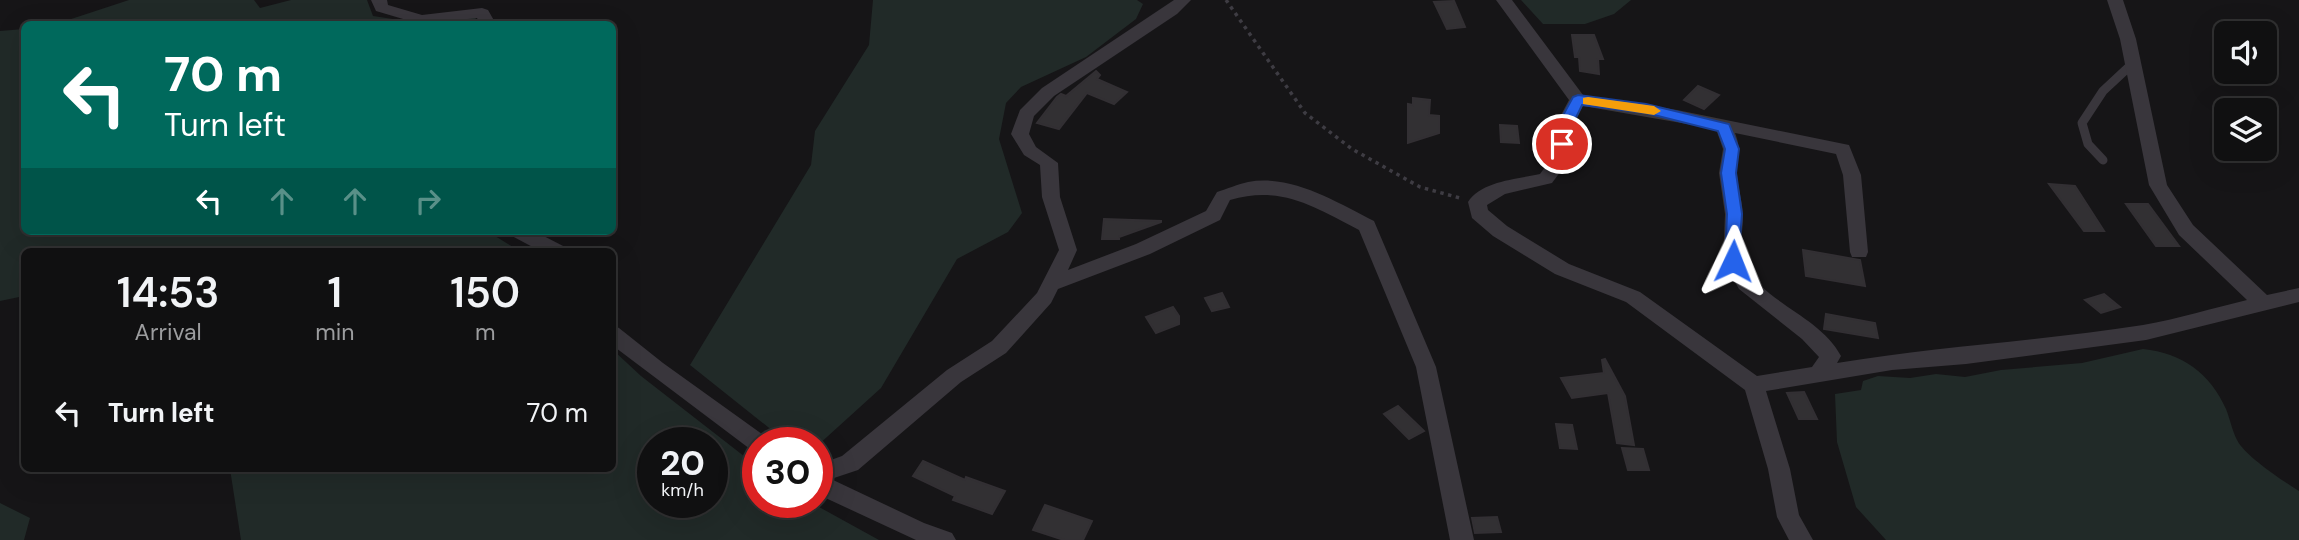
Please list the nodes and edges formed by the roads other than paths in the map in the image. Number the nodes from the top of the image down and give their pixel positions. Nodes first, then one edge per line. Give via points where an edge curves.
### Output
1 (379, 0) edge
2 (1182, 0) edge
3 (1504, 0) edge
4 (2115, 0) edge
5 (486, 21) edge
6 (2132, 64) junction
7 (1578, 100) junction
8 (1724, 128) junction
9 (2103, 160) dead end
10 (526, 235) edge
11 (551, 248) edge
12 (1859, 252) dead end
13 (1051, 284) junction
14 (2299, 295) edge
15 (2261, 302) junction
16 (616, 336) edge
17 (1818, 375) junction
18 (1754, 385) junction
19 (742, 431) edge
20 (833, 469) edge
21 (833, 491) edge
22 (944, 540) edge
23 (1462, 540) edge
24 (1801, 540) edge

1 - 5 street via 381,8 421,20 482,13
2 - 13 street via 1048,92 1026,114 1020,134 1030,151 1049,163 1053,209 1068,250
3 - 7 street
4 - 6 street
6 - 9 lane via 2103,91 2082,122 2088,144
6 - 15 street via 2158,185 2186,230
7 - 8 street via 1646,109
7 - 18 street via 1563,128 1560,160 1546,179 1500,189 1477,202 1479,213 1562,269 1633,297
8 - 12 street via 1843,149 1852,175
8 - 17 street via 1732,149 1728,173 1734,214 1733,261 1746,284 1831,356
10 - 11 street
13 - 20 street via 1044,298 999,347 954,376 850,463
13 - 23 street via 1143,249 1213,215 1223,196 1251,188 1281,189 1367,226 1426,367
14 - 15 street
15 - 17 street via 2146,332
16 - 19 street
17 - 18 street
18 - 24 street via 1788,517
21 - 22 street

